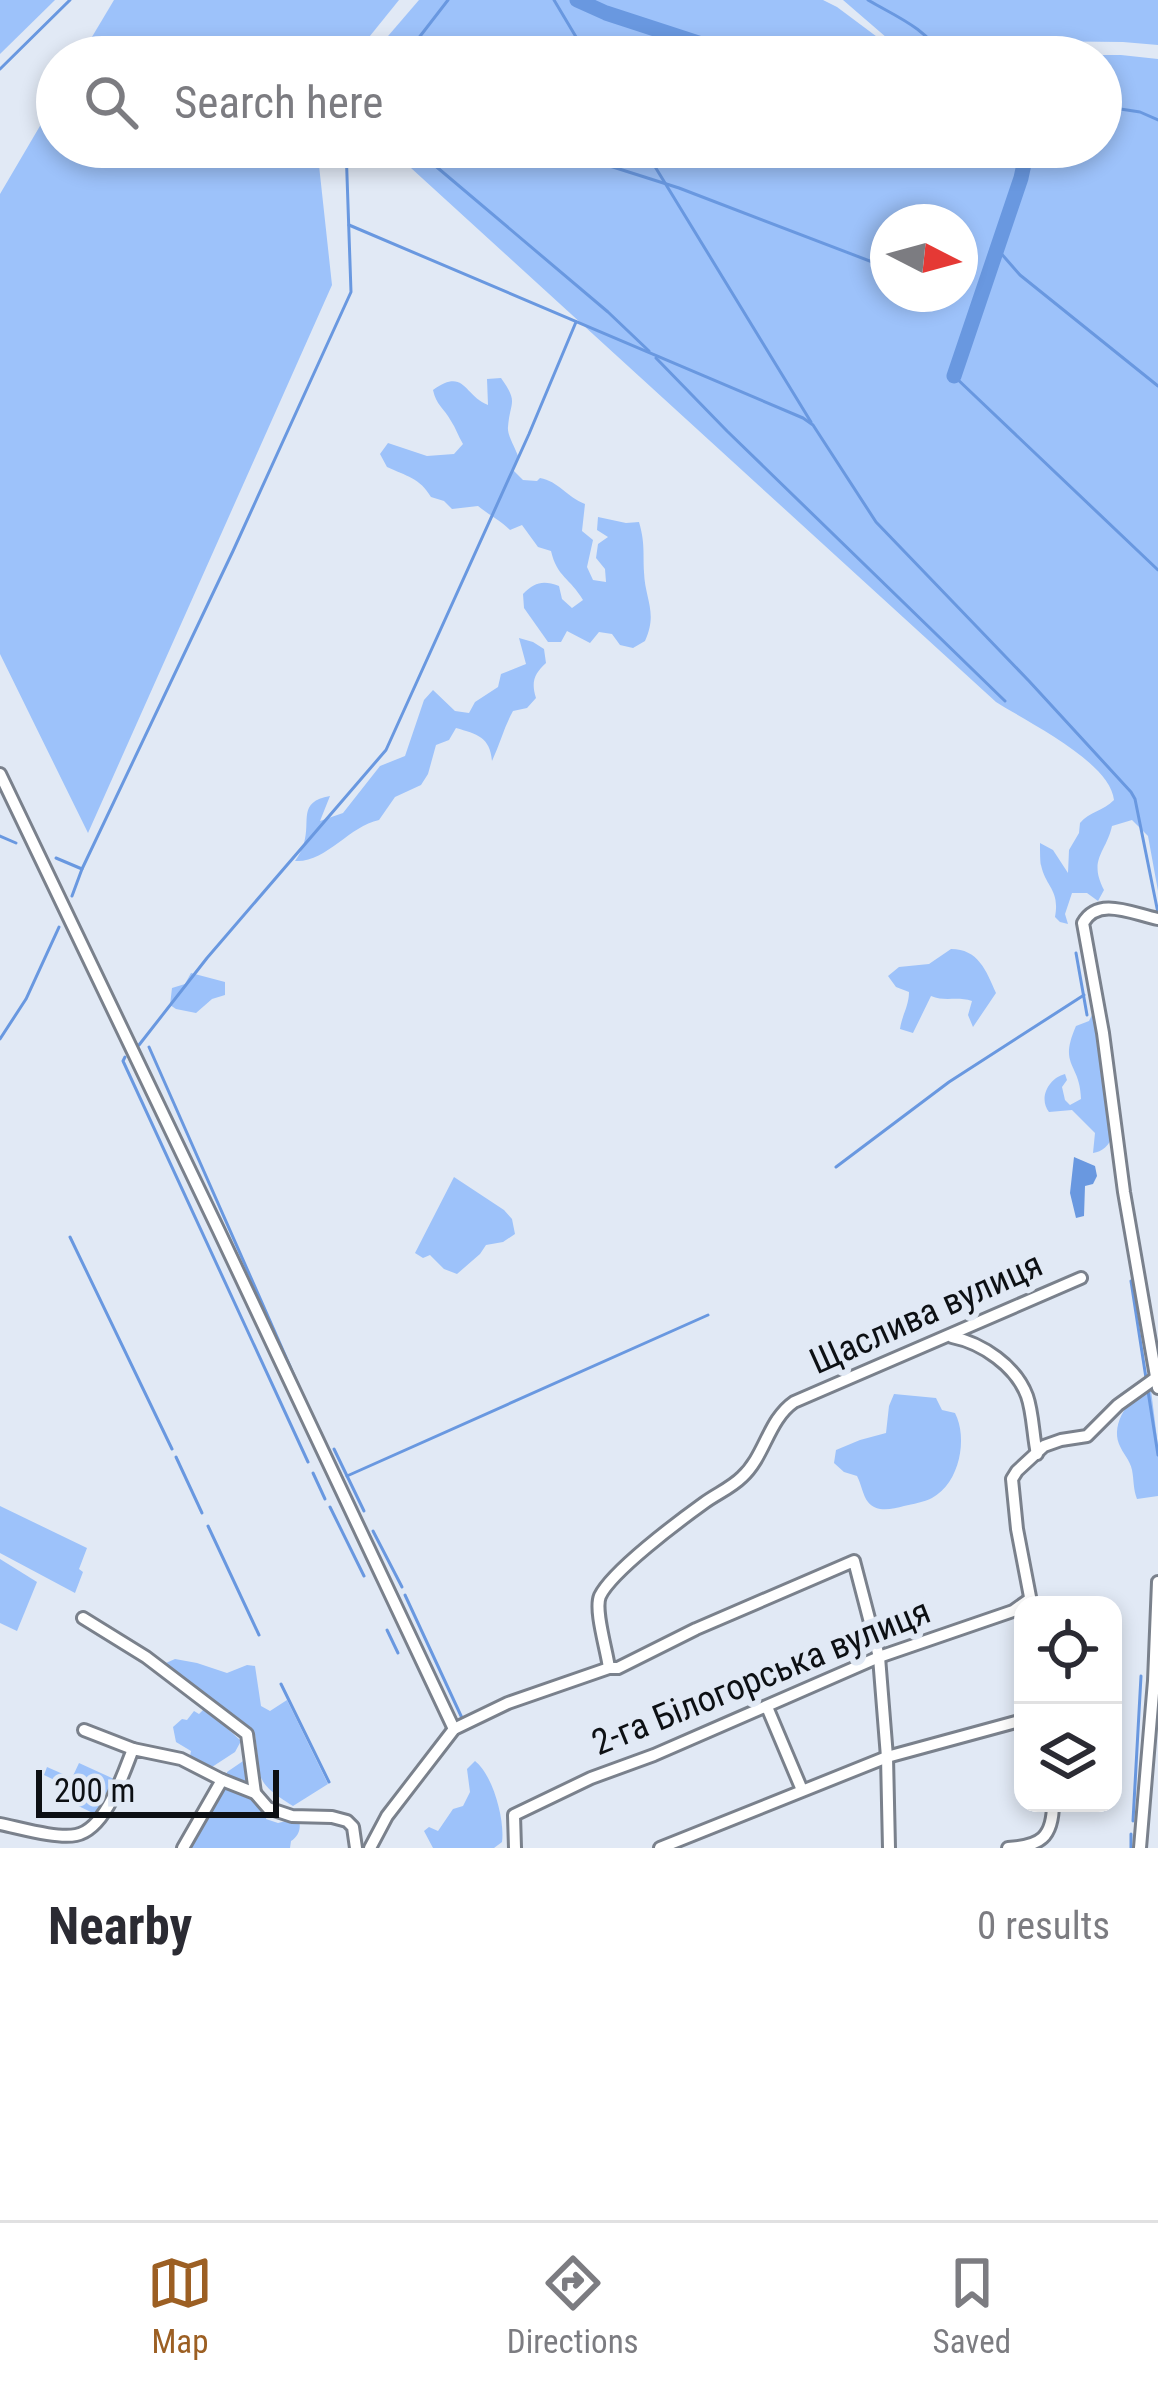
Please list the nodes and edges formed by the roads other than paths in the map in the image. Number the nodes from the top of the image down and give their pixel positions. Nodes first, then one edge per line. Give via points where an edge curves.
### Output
1 (0, 774) edge
2 (1158, 919) edge
3 (1081, 1278) dead end
4 (946, 1337) junction
5 (1156, 1377) edge
6 (1158, 1388) edge
7 (1036, 1454) junction
8 (1158, 1582) edge
9 (1030, 1596) edge
10 (1014, 1610) edge
11 (83, 1618) dead end
12 (878, 1657) junction
13 (609, 1668) junction
14 (767, 1707) junction
15 (1014, 1722) edge
16 (454, 1729) junction
17 (84, 1730) dead end
18 (134, 1749) junction
19 (886, 1756) junction
20 (222, 1780) junction
21 (802, 1790) junction
22 (256, 1793) junction
23 (1052, 1812) edge
24 (0, 1824) edge
25 (514, 1847) edge
26 (183, 1848) edge
27 (356, 1848) edge
28 (370, 1848) edge
29 (659, 1848) edge
30 (889, 1848) edge
31 (1008, 1848) edge
32 (1030, 1848) edge
33 (1140, 1848) edge

1 - 16 street
2 - 5 street via 1104,907 1084,923
3 - 4 street, Щаслива вулиця
4 - 7 street via 1014,1372 1027,1397
4 - 13 street, Щаслива вулиця via 782,1411 742,1478 600,1595
5 - 6 street
5 - 7 street via 1087,1436
7 - 9 street via 1012,1479
8 - 33 street
10 - 12 street, 2-га Білогорська вулиця
11 - 22 street via 247,1734
12 - 13 street via 854,1561
12 - 14 street, 2-га Білогорська вулиця
12 - 19 street
13 - 16 street
14 - 21 street
14 - 25 street, 2-га Білогорська вулиця via 514,1815
15 - 19 street
16 - 28 street
17 - 18 street
18 - 20 street via 181,1759
18 - 24 street via 112,1799 86,1831
19 - 21 street
19 - 30 street
20 - 22 street
20 - 26 street
21 - 29 street
22 - 27 street via 268,1808 292,1816 346,1821
23 - 32 street
31 - 32 street

